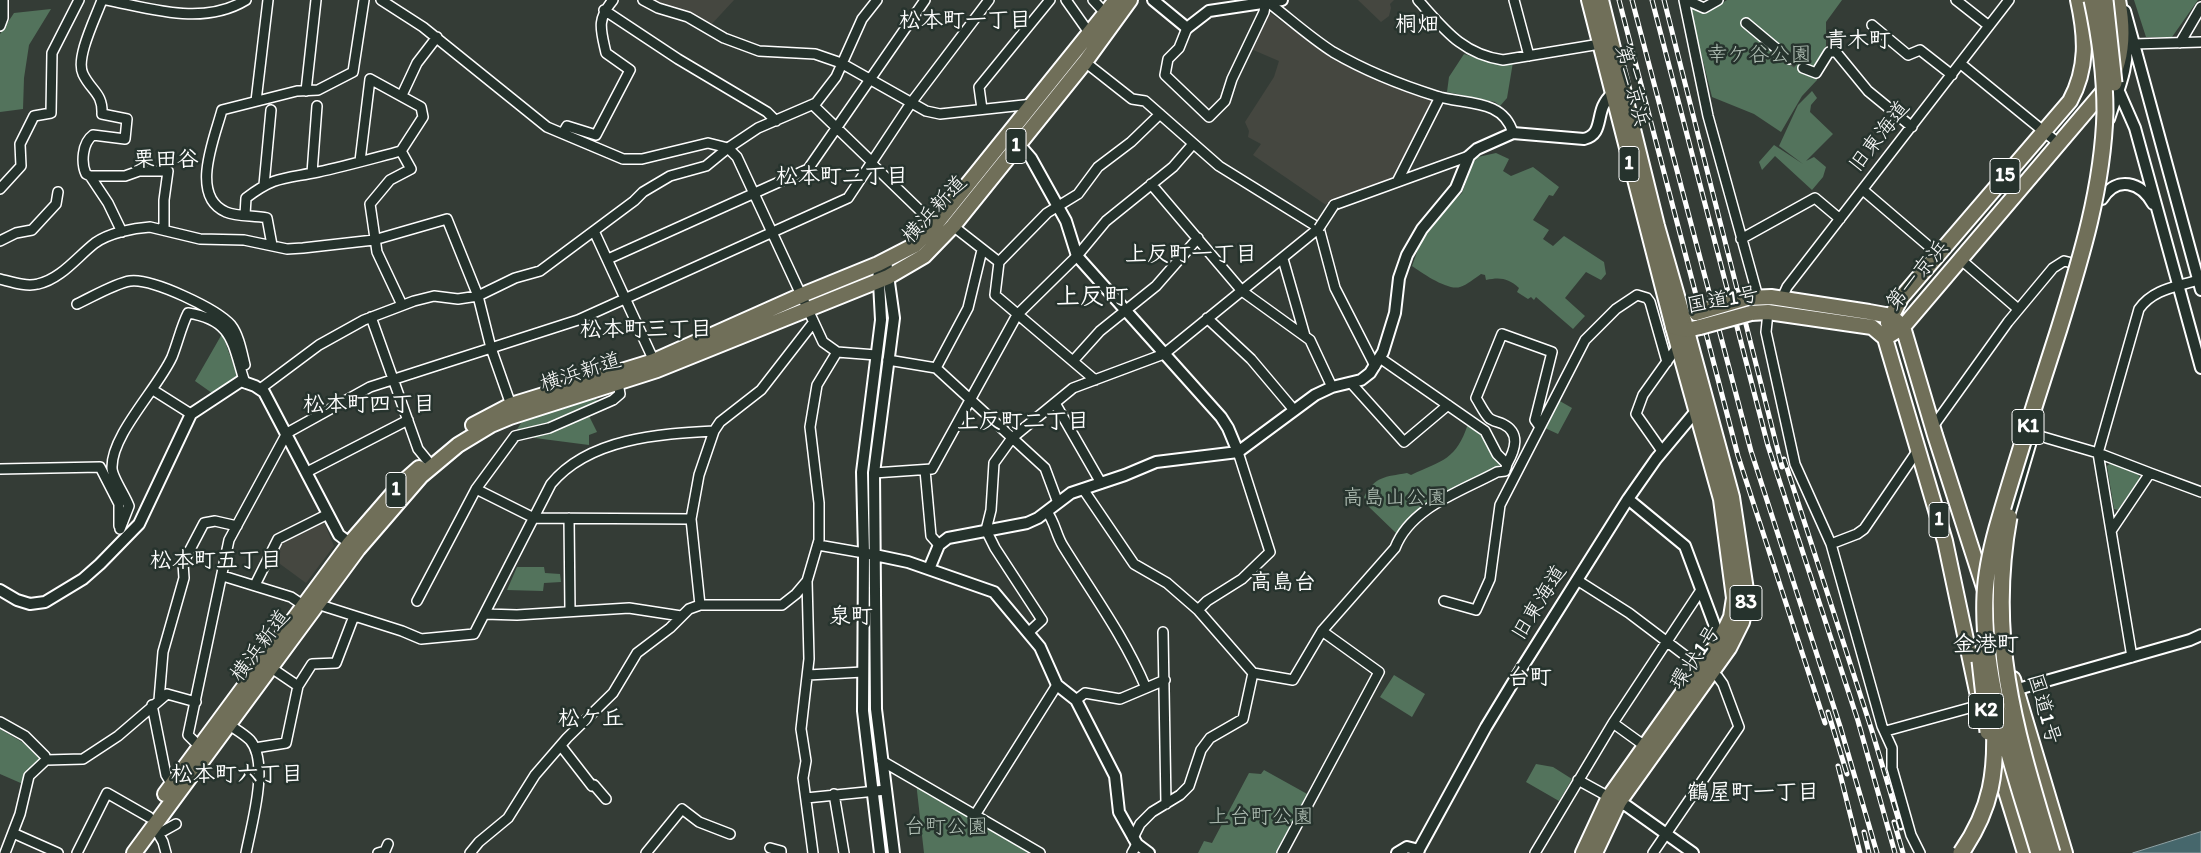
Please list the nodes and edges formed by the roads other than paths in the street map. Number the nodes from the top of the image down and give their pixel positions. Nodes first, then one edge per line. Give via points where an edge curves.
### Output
1 (3, 0) edge
2 (79, 0) edge
3 (102, 0) edge
4 (107, 0) edge
5 (164, 0) edge
6 (246, 0) edge
7 (268, 0) edge
8 (316, 0) edge
9 (364, 0) edge
10 (381, 0) edge
11 (613, 0) edge
12 (643, 0) edge
13 (877, 0) edge
14 (925, 0) edge
15 (989, 0) edge
16 (1050, 0) edge
17 (1066, 0) edge
18 (1093, 0) edge
19 (1116, 0) edge
20 (1130, 0) edge
21 (1153, 0) edge
22 (1282, 0) edge
23 (1418, 0) edge
24 (1514, 0) edge
25 (1589, 0) edge
26 (1601, 0) edge
27 (1685, 0) edge
28 (1718, 0) edge
29 (1956, 0) edge
30 (2008, 0) edge
31 (2078, 0) edge
32 (2092, 0) edge
33 (2106, 0) edge
34 (2119, 0) edge
35 (1267, 2) edge
36 (2201, 8) edge
37 (604, 10) junction
38 (164, 11) junction
39 (1106, 14) junction
40 (1746, 23) dead end
41 (1872, 24) dead end
42 (0, 26) edge
43 (1989, 26) junction
44 (1186, 28) junction
45 (1090, 34) junction
46 (2084, 35) junction
47 (437, 37) junction
48 (2201, 42) edge
49 (2180, 43) junction
50 (1600, 44) junction
51 (2134, 44) junction
52 (1529, 56) junction
53 (1789, 59) tunnel mouth
54 (1085, 62) junction
55 (841, 63) junction
56 (1961, 64) junction
57 (1803, 68) dead end
58 (1952, 75) junction
59 (870, 80) junction
60 (2115, 84) junction
61 (306, 91) junction
62 (1612, 94) junction
63 (402, 96) junction
64 (1440, 97) junction
65 (256, 101) junction
66 (912, 103) junction
67 (813, 104) junction
68 (1033, 104) junction
69 (317, 106) dead end
70 (271, 110) dead end
71 (982, 110) junction
72 (1160, 114) junction
73 (776, 121) junction
74 (1912, 127) junction
75 (836, 128) junction
76 (2044, 131) junction
77 (563, 133) junction
78 (1513, 133) junction
79 (2058, 142) junction
80 (1018, 143) junction
81 (1193, 144) junction
82 (728, 148) junction
83 (401, 151) junction
84 (1470, 156) junction
85 (360, 161) junction
86 (872, 162) junction
87 (2097, 166) junction
88 (312, 173) junction
89 (90, 176) junction
90 (1397, 182) junction
91 (1151, 184) junction
92 (264, 185) junction
93 (0, 189) edge
94 (1863, 190) junction
95 (58, 192) dead end
96 (754, 194) junction
97 (2102, 199) junction
98 (1057, 205) junction
99 (2158, 211) junction
100 (245, 215) junction
101 (1840, 219) junction
102 (935, 225) junction
103 (953, 226) junction
104 (1319, 228) junction
105 (164, 230) junction
106 (594, 231) junction
107 (122, 232) junction
108 (772, 232) junction
109 (1198, 238) junction
110 (1741, 239) junction
111 (374, 240) junction
112 (0, 241) edge
113 (272, 245) junction
114 (982, 250) junction
115 (1938, 255) junction
116 (1077, 256) junction
117 (1960, 258) junction
118 (608, 259) junction
119 (1284, 259) junction
120 (882, 262) junction
121 (1000, 262) junction
122 (2072, 263) junction
123 (0, 279) edge
124 (883, 279) junction
125 (2200, 285) edge
126 (2178, 286) junction
127 (1242, 291) junction
128 (478, 296) junction
129 (1753, 297) junction
130 (1782, 298) junction
131 (626, 299) junction
132 (804, 301) junction
133 (78, 304) dead end
134 (402, 305) junction
135 (2018, 308) junction
136 (1126, 311) junction
137 (1768, 312) junction
138 (1017, 315) junction
139 (1890, 316) junction
140 (371, 317) junction
141 (1207, 318) junction
142 (1691, 322) junction
143 (813, 323) junction
144 (1673, 327) junction
145 (1903, 327) junction
146 (1304, 336) junction
147 (1885, 338) junction
148 (1678, 346) junction
149 (491, 348) junction
150 (837, 352) junction
151 (1164, 354) junction
152 (876, 355) junction
153 (888, 360) junction
154 (654, 361) junction
155 (1072, 361) junction
156 (1378, 362) junction
157 (1667, 362) junction
158 (936, 368) junction
159 (2201, 368) edge
160 (393, 380) junction
161 (1095, 380) junction
162 (248, 383) junction
163 (618, 383) junction
164 (1351, 383) junction
165 (1332, 387) junction
166 (260, 389) junction
167 (154, 390) junction
168 (969, 399) junction
169 (1055, 403) junction
170 (511, 405) junction
171 (1448, 405) junction
172 (1294, 410) junction
173 (1696, 411) junction
174 (191, 414) junction
175 (408, 420) junction
176 (1540, 427) junction
177 (1932, 428) junction
178 (714, 431) junction
179 (287, 433) junction
180 (2033, 434) junction
181 (1012, 438) junction
182 (1918, 450) junction
183 (1662, 451) junction
184 (1238, 452) junction
185 (2098, 453) junction
186 (427, 460) junction
187 (1506, 467) junction
188 (0, 469) edge
189 (925, 470) junction
190 (308, 472) junction
191 (874, 473) junction
192 (2150, 473) junction
193 (1514, 477) junction
194 (1101, 483) junction
195 (1084, 488) junction
196 (476, 489) junction
197 (2014, 492) junction
198 (2201, 492) edge
199 (1628, 499) junction
200 (1058, 503) junction
201 (1047, 512) junction
202 (328, 514) junction
203 (534, 518) junction
204 (569, 518) junction
205 (691, 519) junction
206 (236, 526) junction
207 (120, 529) junction
208 (986, 530) junction
209 (2111, 531) junction
210 (123, 543) junction
211 (1830, 544) junction
212 (818, 545) junction
213 (939, 545) junction
214 (354, 546) junction
215 (864, 553) junction
216 (875, 555) junction
217 (1984, 568) junction
218 (929, 570) junction
219 (223, 576) junction
220 (1577, 580) junction
221 (807, 581) junction
222 (254, 586) junction
223 (0, 590) edge
224 (1701, 590) junction
225 (417, 601) dead end
226 (1444, 602) dead end
227 (310, 605) junction
228 (700, 605) junction
229 (1198, 610) junction
230 (570, 611) junction
231 (485, 614) junction
232 (354, 616) junction
233 (681, 616) junction
234 (1322, 631) junction
235 (1163, 632) dead end
236 (1028, 633) junction
237 (2201, 635) edge
238 (1720, 640) junction
239 (1666, 642) junction
240 (2132, 657) junction
241 (270, 667) junction
242 (1706, 670) junction
243 (863, 672) junction
244 (1253, 673) junction
245 (808, 675) junction
246 (1165, 680) junction
247 (1057, 685) junction
248 (298, 686) junction
249 (1146, 688) junction
250 (2016, 689) junction
251 (1076, 700) junction
252 (196, 702) junction
253 (156, 703) junction
254 (1980, 705) junction
255 (0, 722) edge
256 (1613, 723) junction
257 (228, 724) junction
258 (1886, 731) junction
259 (561, 746) junction
260 (255, 748) junction
261 (203, 750) junction
262 (1650, 750) junction
263 (46, 760) junction
264 (882, 761) junction
265 (1578, 780) junction
266 (172, 785) junction
267 (886, 790) junction
268 (873, 791) junction
269 (834, 794) junction
270 (806, 798) junction
271 (606, 799) dead end
272 (1614, 800) junction
273 (1166, 804) junction
274 (975, 815) junction
275 (176, 824) dead end
276 (154, 826) junction
277 (13, 833) junction
278 (1665, 833) junction
279 (730, 834) dead end
280 (388, 844) dead end
281 (1134, 845) edge
282 (770, 848) dead end
283 (1418, 851) edge
284 (5, 853) edge
285 (58, 853) edge
286 (77, 853) edge
287 (122, 853) edge
288 (134, 853) edge
289 (166, 853) edge
290 (246, 853) edge
291 (378, 853) edge
292 (470, 853) edge
293 (646, 853) edge
294 (781, 853) edge
295 (813, 853) edge
296 (844, 853) edge
297 (880, 853) edge
298 (894, 853) edge
299 (1040, 853) edge
300 (1149, 853) edge
301 (1282, 853) edge
302 (1397, 853) edge
303 (1535, 853) edge
304 (1583, 853) edge
305 (1595, 853) edge
306 (1653, 853) edge
307 (1693, 853) edge
308 (1920, 853) edge
309 (1955, 853) edge
310 (1961, 853) edge
311 (2025, 853) edge
312 (2039, 853) edge
313 (2052, 853) edge
314 (2065, 853) edge

1 - 42 street
2 - 93 street via 52,53 51,113 34,116 20,144 21,166
3 - 89 street via 81,58 82,73 103,101 102,114 128,119 125,139 93,135 88,139 84,164 86,174
4 - 38 street
5 - 38 street
6 - 38 street via 221,12
7 - 65 street
8 - 61 street
9 - 61 street via 356,71 318,90
10 - 47 street
11 - 37 street
12 - 55 street via 688,17 724,38 759,51 815,54
13 - 55 street via 862,19
14 - 59 street
15 - 66 street
16 - 71 street via 979,87
17 - 45 street
18 - 39 street
19 - 39 main road, 横浜新道 / 1
20 - 54 main road, 横浜新道 / 1
21 - 44 street
22 - 35 street
23 - 52 street via 1468,50 1503,60
24 - 52 street
25 - 50 main road, 第二京浜 / 1
26 - 142 main road, 第二京浜 / 1 via 1657,226
27 - 28 street via 1704,8
27 - 110 street via 1706,106
29 - 43 street
30 - 43 street, 旧東海道
31 - 46 main road, 第一京浜 / 15
32 - 217 highway, K1, bridge via 2104,88 2097,189 2086,242
33 - 197 highway, K1, bridge via 2114,90 2104,186 2091,243
34 - 51 street
34 - 60 main road, 第一京浜 / 15 via 2122,22
35 - 44 street via 1209,11
35 - 44 street via 1225,101 1209,117 1164,75 1168,59 1179,48
35 - 64 street via 1332,51 1362,67
36 - 49 street
37 - 73 street via 678,59 768,112
37 - 77 street via 600,24 606,54 630,70 596,135 567,126
39 - 45 main road, 横浜新道 / 1
40 - 53 street
41 - 58 street via 1908,56 1920,50
43 - 56 street, 旧東海道
45 - 68 main road, 横浜新道 / 1
46 - 60 street
46 - 76 main road, 第一京浜 / 15 via 2084,62 2076,90
47 - 63 street via 417,63
47 - 77 street via 547,127
48 - 49 street
49 - 51 street
50 - 52 street
50 - 62 main road, 第二京浜 / 1
51 - 125 street
54 - 72 street via 1132,99 1145,101
54 - 80 main road, 横浜新道 / 1
55 - 59 street
55 - 67 street via 836,77
56 - 58 street, 旧東海道
56 - 76 street
57 - 74 street via 1816,73 1829,52 1836,52 1868,91
58 - 74 street, 旧東海道
59 - 66 street
59 - 75 street
60 - 79 main road, 第一京浜 / 15
60 - 87 street
60 - 99 street via 2135,128
61 - 65 street
62 - 78 street via 1602,104 1596,131 1591,138
62 - 144 main road, 第二京浜 / 1
63 - 83 street via 421,107 423,118
63 - 85 street via 368,77
64 - 78 street via 1495,108 1506,118
64 - 90 street
65 - 100 street via 222,110 206,168 209,195 216,205 225,212
66 - 71 street via 940,114
66 - 86 street
67 - 73 street
67 - 75 street
68 - 71 street
68 - 102 main road, 横浜新道 / 1
69 - 88 street
70 - 92 street
72 - 81 street
72 - 98 street via 1098,167 1078,194
73 - 82 street via 758,128
74 - 94 street, 旧東海道
75 - 86 street
75 - 96 street via 808,169
76 - 79 street
76 - 115 main road, 第一京浜 / 15
77 - 82 street via 623,159 642,159 708,143
78 - 84 street via 1477,149
79 - 117 main road, 第一京浜 / 15
80 - 98 street via 1031,158
80 - 103 main road, 横浜新道 / 1
81 - 91 street via 1173,167
81 - 104 street via 1219,166
82 - 96 street via 737,157
82 - 106 street via 706,166 670,176 643,192
83 - 85 street
83 - 111 street via 411,170 390,180 370,204
84 - 90 street
84 - 156 street via 1456,188 1422,229 1408,255 1399,278 1395,314
85 - 88 street
86 - 102 street
86 - 108 street via 848,198
87 - 97 street
87 - 122 street
88 - 92 street via 286,176
89 - 105 street via 168,171
89 - 107 street
90 - 104 street, bridge via 1334,205
91 - 109 street
91 - 116 street via 1106,221
92 - 100 street via 246,198
94 - 101 street, 旧東海道
94 - 115 street
95 - 112 street via 56,204 32,230
96 - 108 street
96 - 118 street
97 - 99 street via 2117,185 2135,184
97 - 180 street via 2092,243
98 - 116 street via 1066,220
98 - 121 street
99 - 126 street
100 - 113 street via 268,218
101 - 110 street via 1815,198
101 - 130 street, 旧東海道
102 - 120 main road, 横浜新道 / 1 via 915,245
103 - 114 street
103 - 124 main road, 横浜新道 / 1 via 924,256
104 - 119 street
104 - 156 street via 1335,288
105 - 107 street via 150,226
105 - 113 street via 200,239 244,240
106 - 118 street
106 - 128 street via 540,271 515,278
107 - 123 street via 95,243 59,274 40,284
108 - 131 street
108 - 132 street
109 - 127 street
109 - 136 street via 1156,286
110 - 129 street
111 - 113 street via 287,249
111 - 128 street via 446,219
111 - 134 street
114 - 121 street
114 - 158 street via 968,308
115 - 139 main road, 第一京浜 / 15
116 - 136 street
116 - 138 street
117 - 135 street
117 - 145 main road, 第一京浜 / 15
118 - 131 street
119 - 127 street
119 - 146 street
120 - 124 street
120 - 132 main road, 横浜新道 / 1
121 - 138 street via 995,295
122 - 135 street via 2064,261 2053,268
122 - 217 street via 1992,523
124 - 132 main road, 横浜新道 / 1
124 - 152 street
124 - 153 street via 894,318
125 - 126 street
126 - 159 street
126 - 185 street via 2152,294 2139,309
127 - 141 street
127 - 146 street
128 - 134 street via 458,299 434,296
128 - 149 street
129 - 130 main road, 国道1号
129 - 142 main road, 国道1号, bridge
130 - 139 main road, 国道1号
131 - 149 street via 578,320
131 - 154 street
132 - 143 street
132 - 154 main road, 横浜新道 / 1
132 - 163 main road, 横浜新道 / 1 via 657,370
133 - 162 street via 130,280 154,284 191,299 232,326
134 - 140 street
135 - 177 street
136 - 151 street
136 - 155 street via 1100,331
137 - 142 main road, 国道1号, bridge
137 - 147 main road, 国道1号 via 1872,327
137 - 211 street via 1766,332 1795,464
138 - 155 street
138 - 168 street
139 - 145 main road
139 - 147 main road, 第一京浜 / 15
140 - 160 street
140 - 166 street via 319,344
141 - 151 street
141 - 172 street via 1252,359
142 - 144 main road, 国道1号
142 - 242 main road, 環状1号 / 83 via 1732,497 1746,590 1742,622 1729,648
143 - 150 street via 823,342
143 - 178 street via 760,390 720,422
144 - 148 main road, 環状1号 / 83
145 - 147 main road, 第一京浜 / 15
145 - 177 main road, 国道1号 / 1
146 - 165 street via 1310,340
147 - 182 main road, 1
148 - 157 street
148 - 173 main road, 環状1号 / 83
149 - 160 street
149 - 170 street
150 - 152 street
150 - 212 street via 817,385 811,409
151 - 161 street
151 - 184 street via 1221,417
152 - 215 street via 862,472
153 - 158 street
153 - 191 street
154 - 170 main road, 横浜新道 / 1
155 - 161 street
156 - 164 street via 1362,380
156 - 171 street
157 - 176 street via 1650,302 1637,295 1616,309 1585,340
157 - 183 street via 1643,395 1636,414
158 - 168 street
160 - 175 street
160 - 179 street via 370,387
161 - 169 street via 1073,388
162 - 166 street
162 - 167 street via 228,331 217,321 188,313 172,356
162 - 174 street via 240,381
163 - 196 street via 620,394 612,400 548,428 515,436
163 - 214 main road, 横浜新道 / 1 via 510,417 458,445 422,476
164 - 165 street
164 - 171 street via 1404,442
165 - 172 street
166 - 179 street
167 - 174 street
167 - 207 street via 122,435 112,462 112,471 129,506
168 - 181 street
168 - 189 street via 932,469
169 - 181 street
169 - 194 street
170 - 186 main road, 横浜新道 / 1 via 475,424
171 - 187 street via 1485,431
172 - 184 street
173 - 183 street, 旧東海道
173 - 238 main road, 環状1号 / 83 via 1721,499 1734,590 1731,617
174 - 210 street via 139,524
175 - 186 street via 418,449
175 - 190 street
176 - 187 street via 1534,420 1552,352 1502,334 1476,398 1489,419 1505,425 1516,437
176 - 193 street
177 - 217 main road, 国道1号 / 1
178 - 203 street via 638,440 578,458 552,484
178 - 205 street via 699,475
179 - 190 street
179 - 206 street
180 - 185 street
180 - 217 street via 2005,526
181 - 200 street via 1045,468
181 - 208 street via 994,463 991,510
182 - 211 street via 1864,529
182 - 254 main road, 1 via 1955,580
183 - 199 street, 旧東海道
184 - 194 street via 1156,462
184 - 229 street via 1270,552 1242,579 1206,601
185 - 192 street
185 - 209 street
186 - 214 main road, 横浜新道 / 1 via 402,483
187 - 193 street
187 - 234 street via 1417,515 1400,535 1395,548
188 - 207 street via 100,467 119,504
189 - 191 street
189 - 213 street via 931,536
190 - 202 street
191 - 216 street
192 - 198 street
192 - 209 street
193 - 226 street via 1500,505 1490,579 1476,610
194 - 195 street
195 - 200 street
195 - 229 street via 1134,564 1167,584
196 - 203 street
196 - 225 street
197 - 310 highway, K2, bridge via 2000,538 1991,598 1994,776 1983,814
197 - 313 highway, K1, bridge via 2001,574 2003,654 2013,716
199 - 220 street, 旧東海道
199 - 224 street via 1685,546
200 - 201 street
201 - 208 street via 1027,523
201 - 249 street via 1061,544 1132,654
202 - 214 street via 340,535
202 - 222 street via 278,539
203 - 204 street
203 - 231 street
204 - 205 street
204 - 230 street
205 - 228 street
206 - 219 street via 229,540
206 - 253 street via 215,521 204,523 184,564 184,578 163,652
207 - 210 street
208 - 213 street via 948,538
208 - 236 street via 1042,620
209 - 240 street
210 - 223 street via 83,579 45,602 30,604
211 - 258 street
212 - 215 street
212 - 221 street
213 - 218 street
214 - 227 main road, 横浜新道 / 1
215 - 216 street
215 - 243 street
216 - 218 street
216 - 264 street via 876,709
217 - 250 main road, 国道1号 / 1
217 - 309 highway, K2, bridge via 1978,626 1990,776 1979,812
217 - 312 highway, K1, bridge via 1990,670 2011,760
218 - 236 street via 994,592
219 - 222 street
219 - 252 street
220 - 239 street via 1629,613
220 - 283 street, 旧東海道 via 1486,727
221 - 228 street via 782,605
221 - 245 street
222 - 227 street
224 - 238 street
224 - 239 street
227 - 232 street
227 - 241 main road, 横浜新道 / 1
227 - 261 main road, 横浜新道 / 1
228 - 233 street
229 - 244 street
230 - 231 street
230 - 233 street via 629,608
231 - 232 street via 474,634 421,639
232 - 248 street via 336,662 312,664
233 - 259 street via 637,653 613,693
234 - 244 street via 1293,680
234 - 301 street via 1379,672
235 - 246 street
236 - 247 street via 1040,647
237 - 240 street
238 - 242 main road, 環状1号 / 83
239 - 242 street
239 - 256 street
240 - 250 street
241 - 248 street
241 - 257 main road, 横浜新道 / 1
242 - 262 main road, 環状1号 / 83
242 - 278 street via 1723,684 1739,727
243 - 245 street
243 - 268 street via 863,711
244 - 273 street via 1243,719 1210,738 1201,750 1189,786
245 - 270 street via 801,729 806,761 803,778
246 - 249 street
246 - 273 street
247 - 251 street
247 - 274 street
248 - 260 street via 286,743
249 - 251 street via 1120,699 1085,693
250 - 254 street
250 - 314 main road, 国道1号 / 1
251 - 281 street via 1116,776 1119,812
252 - 253 street via 167,694
252 - 261 street via 188,735
253 - 263 street via 118,736 83,759
253 - 266 street via 166,775
254 - 258 street
254 - 311 main road, 1
255 - 263 street via 25,736
256 - 262 street
256 - 265 street
257 - 260 street via 250,740
257 - 261 main road, 横浜新道 / 1
258 - 308 street via 1892,748 1892,768 1911,835
259 - 271 street
259 - 292 street via 535,775 508,818
260 - 290 street via 259,777 257,804
261 - 266 main road, 横浜新道 / 1
261 - 276 main road, 横浜新道 / 1
262 - 272 main road, 環状1号 / 83
263 - 277 street via 29,776
264 - 267 street
264 - 274 street
265 - 272 street
265 - 303 street
266 - 276 main road, 横浜新道 / 1
267 - 268 street
267 - 298 street
268 - 269 street
268 - 297 street
269 - 270 street
269 - 296 street
270 - 295 street
272 - 278 street
272 - 304 main road, 環状1号 / 83
272 - 305 main road, 環状1号 / 83
273 - 281 street via 1140,824
274 - 299 street
275 - 276 street
276 - 286 street via 107,793
276 - 287 main road, 横浜新道 / 1
276 - 288 main road, 横浜新道 / 1
276 - 289 street
277 - 284 street
277 - 285 street
278 - 306 street
278 - 307 street
279 - 293 street via 699,822 682,809
280 - 291 street
281 - 300 street
282 - 294 street
283 - 302 street via 1407,847

